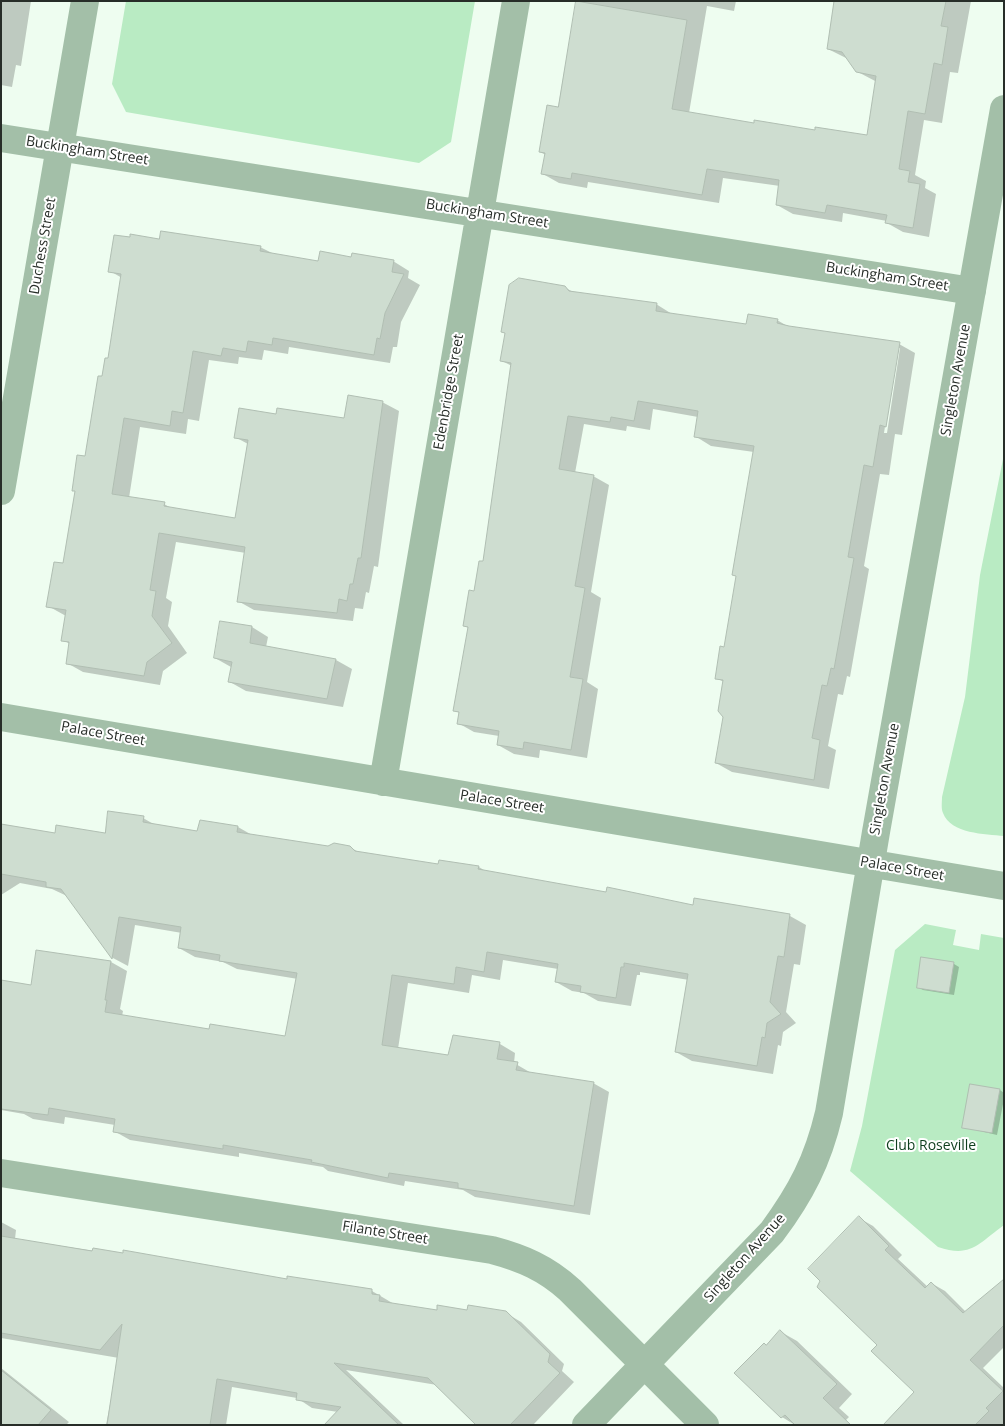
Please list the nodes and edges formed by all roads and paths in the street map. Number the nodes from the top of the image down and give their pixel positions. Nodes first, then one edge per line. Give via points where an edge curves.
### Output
1 (85, 1) edge
2 (516, 1) edge
3 (1004, 109) edge
4 (1, 138) edge
5 (60, 148) junction
6 (480, 213) junction
7 (972, 290) junction
8 (1, 491) edge
9 (1, 717) edge
10 (383, 782) junction
11 (870, 863) junction
12 (1004, 886) edge
13 (1, 1173) edge
14 (644, 1366) junction
15 (586, 1425) edge
16 (705, 1425) edge

1 - 5 street, Duchess Street
2 - 6 street, Edenbridge Street
3 - 7 street, Singleton Avenue
4 - 5 street, Buckingham Street
5 - 6 street, Buckingham Street
5 - 8 street, Duchess Street
6 - 7 street, Buckingham Street
6 - 10 street, Edenbridge Street
7 - 11 street, Singleton Avenue
9 - 10 street, Palace Street
10 - 11 street, Palace Street
11 - 12 street, Palace Street
11 - 14 street, Singleton Avenue via 829,1113 821,1147 807,1180 772,1232
13 - 14 street, Filante Street via 518,1257 554,1276
14 - 15 street, Singleton Avenue
14 - 16 street, Filante Street

